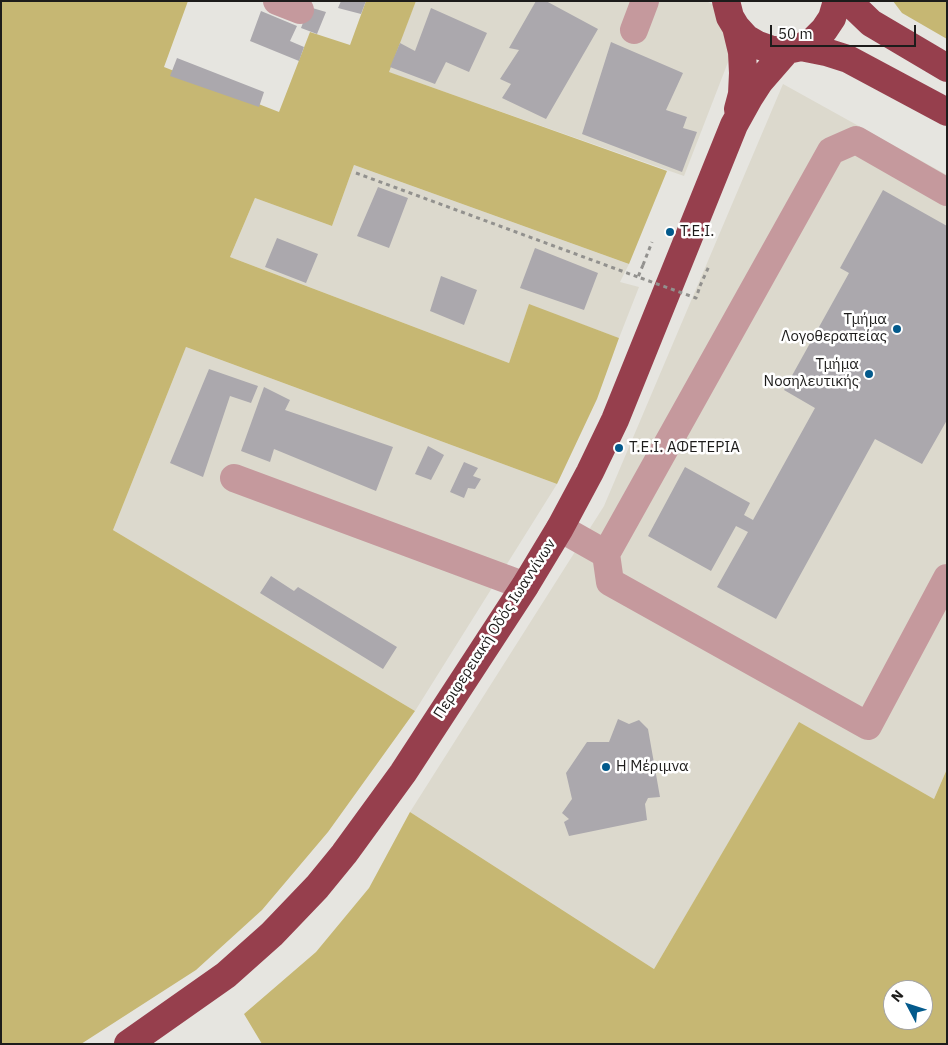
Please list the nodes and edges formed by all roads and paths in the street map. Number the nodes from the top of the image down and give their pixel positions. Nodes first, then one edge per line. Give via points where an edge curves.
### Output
1 (645, 1) edge
2 (726, 1) edge
3 (837, 1) edge
4 (848, 1) edge
5 (736, 27) junction
6 (634, 30) dead end
7 (794, 49) junction
8 (947, 68) edge
9 (947, 112) edge
10 (734, 124) junction
11 (356, 173) dead end
12 (947, 192) edge
13 (652, 242) dead end
14 (708, 266) dead end
15 (638, 276) junction
16 (234, 478) dead end
17 (560, 528) junction
18 (606, 554) junction
19 (947, 578) edge
20 (525, 586) junction
21 (128, 1044) edge

1 - 6 lane
2 - 5 highway, Περιφερειακή Οδός Ιωαννίνων
3 - 7 highway, Περιφερειακή Οδός Ιωαννίνων via 824,30 814,40
4 - 8 highway via 871,23
5 - 7 highway via 758,45 772,50
5 - 10 highway, Περιφερειακή Οδός Ιωαννίνων via 743,73 742,94
7 - 9 highway via 826,52 848,59
7 - 10 highway, Περιφερειακή Οδός Ιωαννίνων via 760,81
10 - 17 highway, Περιφερειακή Οδός Ιωαννίνων via 615,420
11 - 15 path
12 - 18 lane via 856,140 831,151
13 - 15 path, bridge
14 - 15 path, bridge via 696,298
16 - 20 lane
17 - 18 lane
17 - 20 highway, Περιφερειακή Οδός Ιωαννίνων
18 - 19 lane via 610,582 868,726
20 - 21 highway, Περιφερειακή Οδός Ιωαννίνων via 403,773 317,887 272,934 226,975

